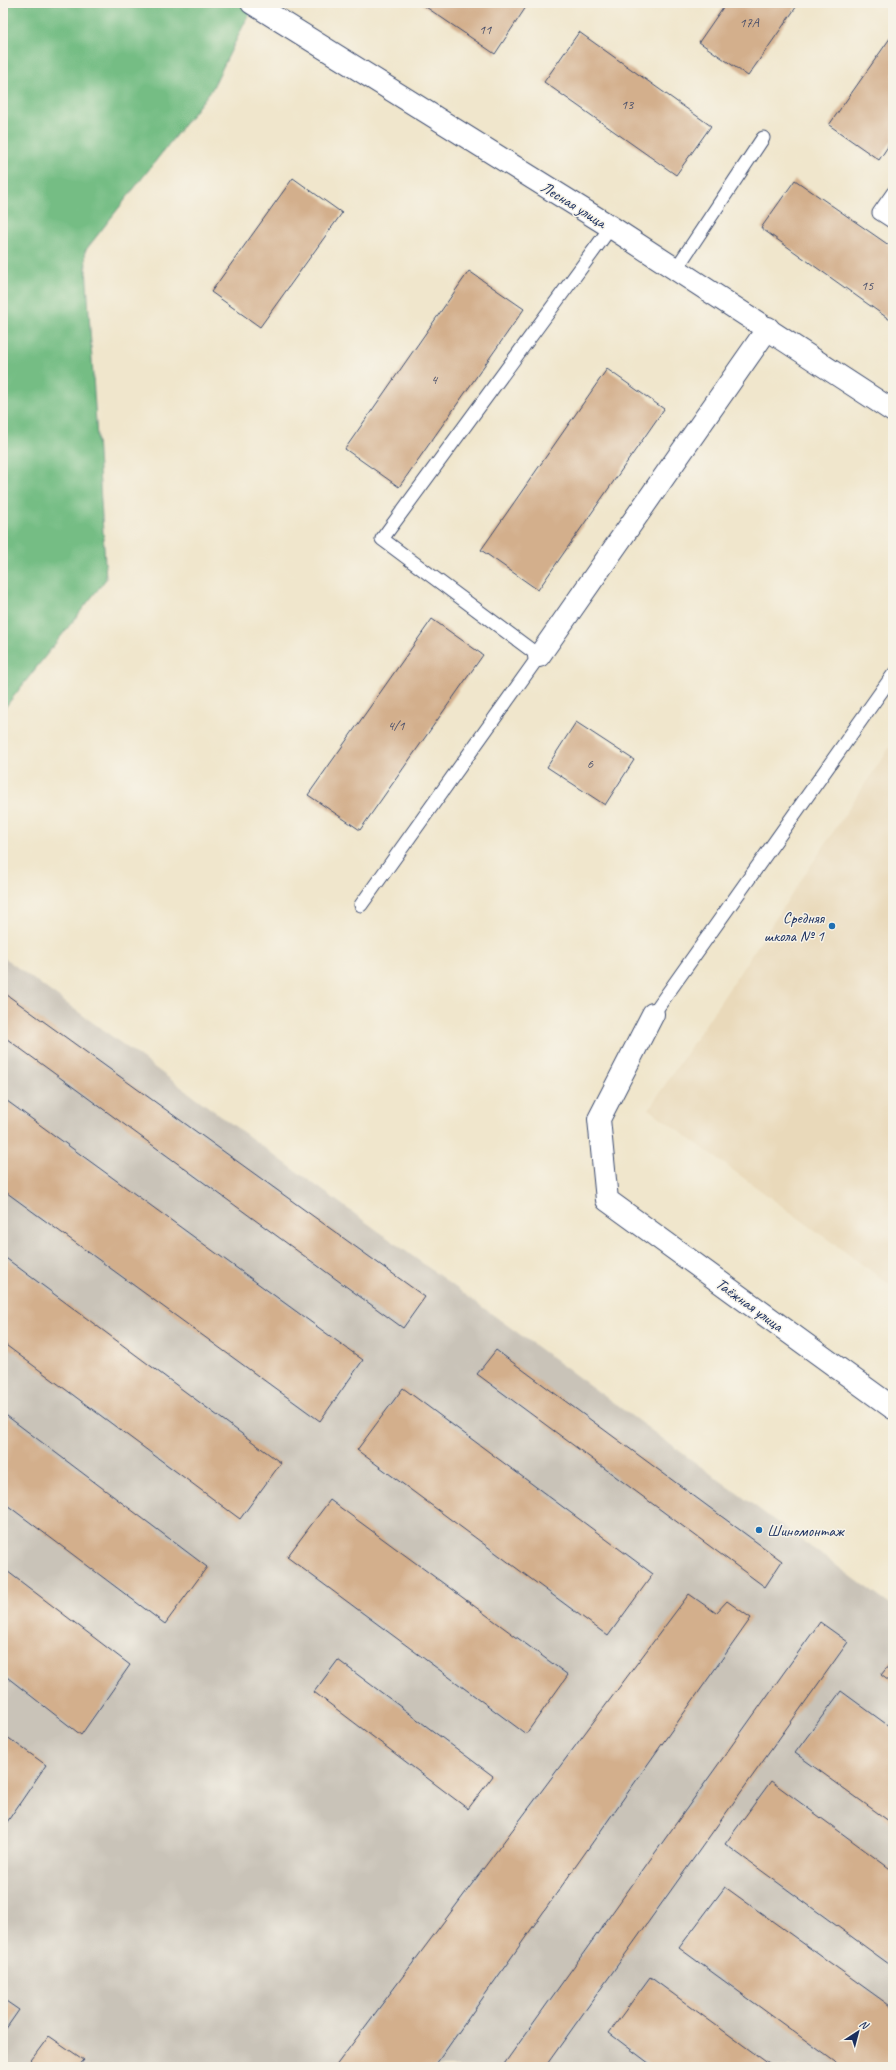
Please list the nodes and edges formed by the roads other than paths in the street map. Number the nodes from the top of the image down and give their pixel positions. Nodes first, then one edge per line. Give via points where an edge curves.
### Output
1 (253, 3) edge
2 (763, 138) dead end
3 (893, 193) edge
4 (893, 222) edge
5 (611, 227) junction
6 (676, 269) junction
7 (768, 328) junction
8 (893, 411) edge
9 (539, 656) junction
10 (893, 675) edge
11 (361, 905) dead end
12 (653, 1014) joint
13 (893, 1408) edge

1 - 5 street, Лесная улица
2 - 6 lane
3 - 4 lane via 879,213
5 - 6 street, Лесная улица
5 - 9 lane via 382,539
6 - 7 street, Лесная улица
7 - 8 street, Лесная улица
7 - 9 street
9 - 11 lane
10 - 12 lane
12 - 13 street, Таёжная улица via 599,1119 607,1200

